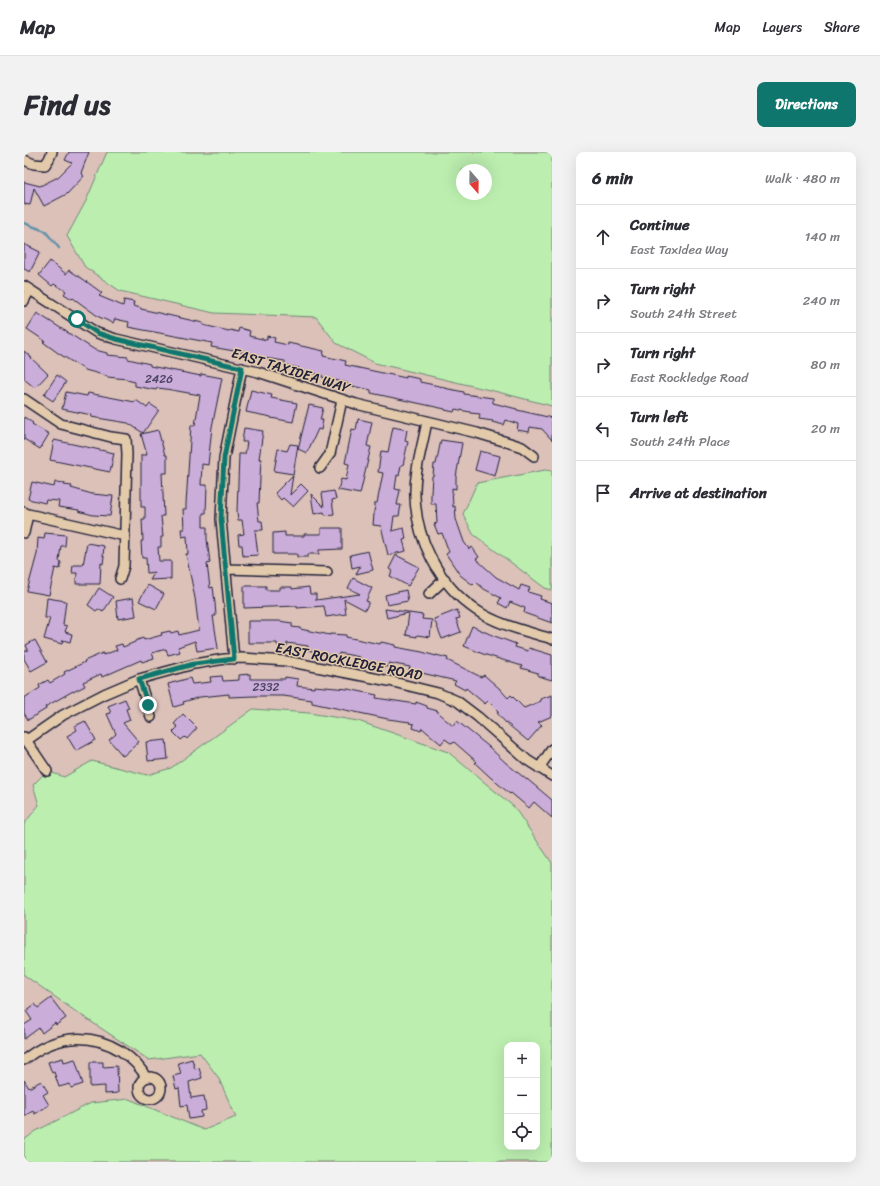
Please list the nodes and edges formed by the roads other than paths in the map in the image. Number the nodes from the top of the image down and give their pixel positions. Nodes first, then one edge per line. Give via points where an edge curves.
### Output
1 (52, 152) edge
2 (24, 160) edge
3 (27, 287) edge
4 (24, 301) edge
5 (242, 368) junction
6 (24, 399) edge
7 (342, 400) junction
8 (427, 421) junction
9 (534, 456) dead end
10 (320, 468) dead end
11 (26, 513) edge
12 (24, 533) edge
13 (126, 536) junction
14 (226, 569) junction
15 (327, 572) dead end
16 (120, 579) dead end
17 (445, 579) junction
18 (429, 594) dead end
19 (552, 639) edge
20 (234, 659) junction
21 (139, 679) junction
22 (151, 717) dead end
23 (25, 740) edge
24 (552, 749) edge
25 (539, 768) junction
26 (47, 771) dead end
27 (552, 776) edge
28 (24, 1060) edge
29 (146, 1078) dead end

1 - 2 street via 45,165
3 - 4 street
3 - 5 street, EAST TAXIDEA WAY via 97,333
5 - 7 street, EAST TAXIDEA WAY
5 - 14 street via 224,458 221,519
6 - 13 street via 61,424 126,440
7 - 8 street, EAST TAXIDEA WAY
7 - 10 street via 330,454
8 - 9 street, EAST TAXIDEA WAY via 510,442
8 - 17 street via 416,478 416,512 427,552
11 - 12 street
11 - 13 street
13 - 16 street via 124,566
14 - 15 street
14 - 20 street
17 - 18 street
17 - 19 street via 475,609 498,622
20 - 21 street, EAST ROCKLEDGE ROAD via 194,664
20 - 25 street, EAST ROCKLEDGE ROAD via 286,661 438,693 457,701
21 - 22 street
21 - 23 street, EAST ROCKLEDGE ROAD via 63,715
23 - 26 street
24 - 25 street
25 - 27 street, EAST ROCKLEDGE ROAD
28 - 29 street via 50,1043 68,1038 88,1038 111,1045 131,1058

